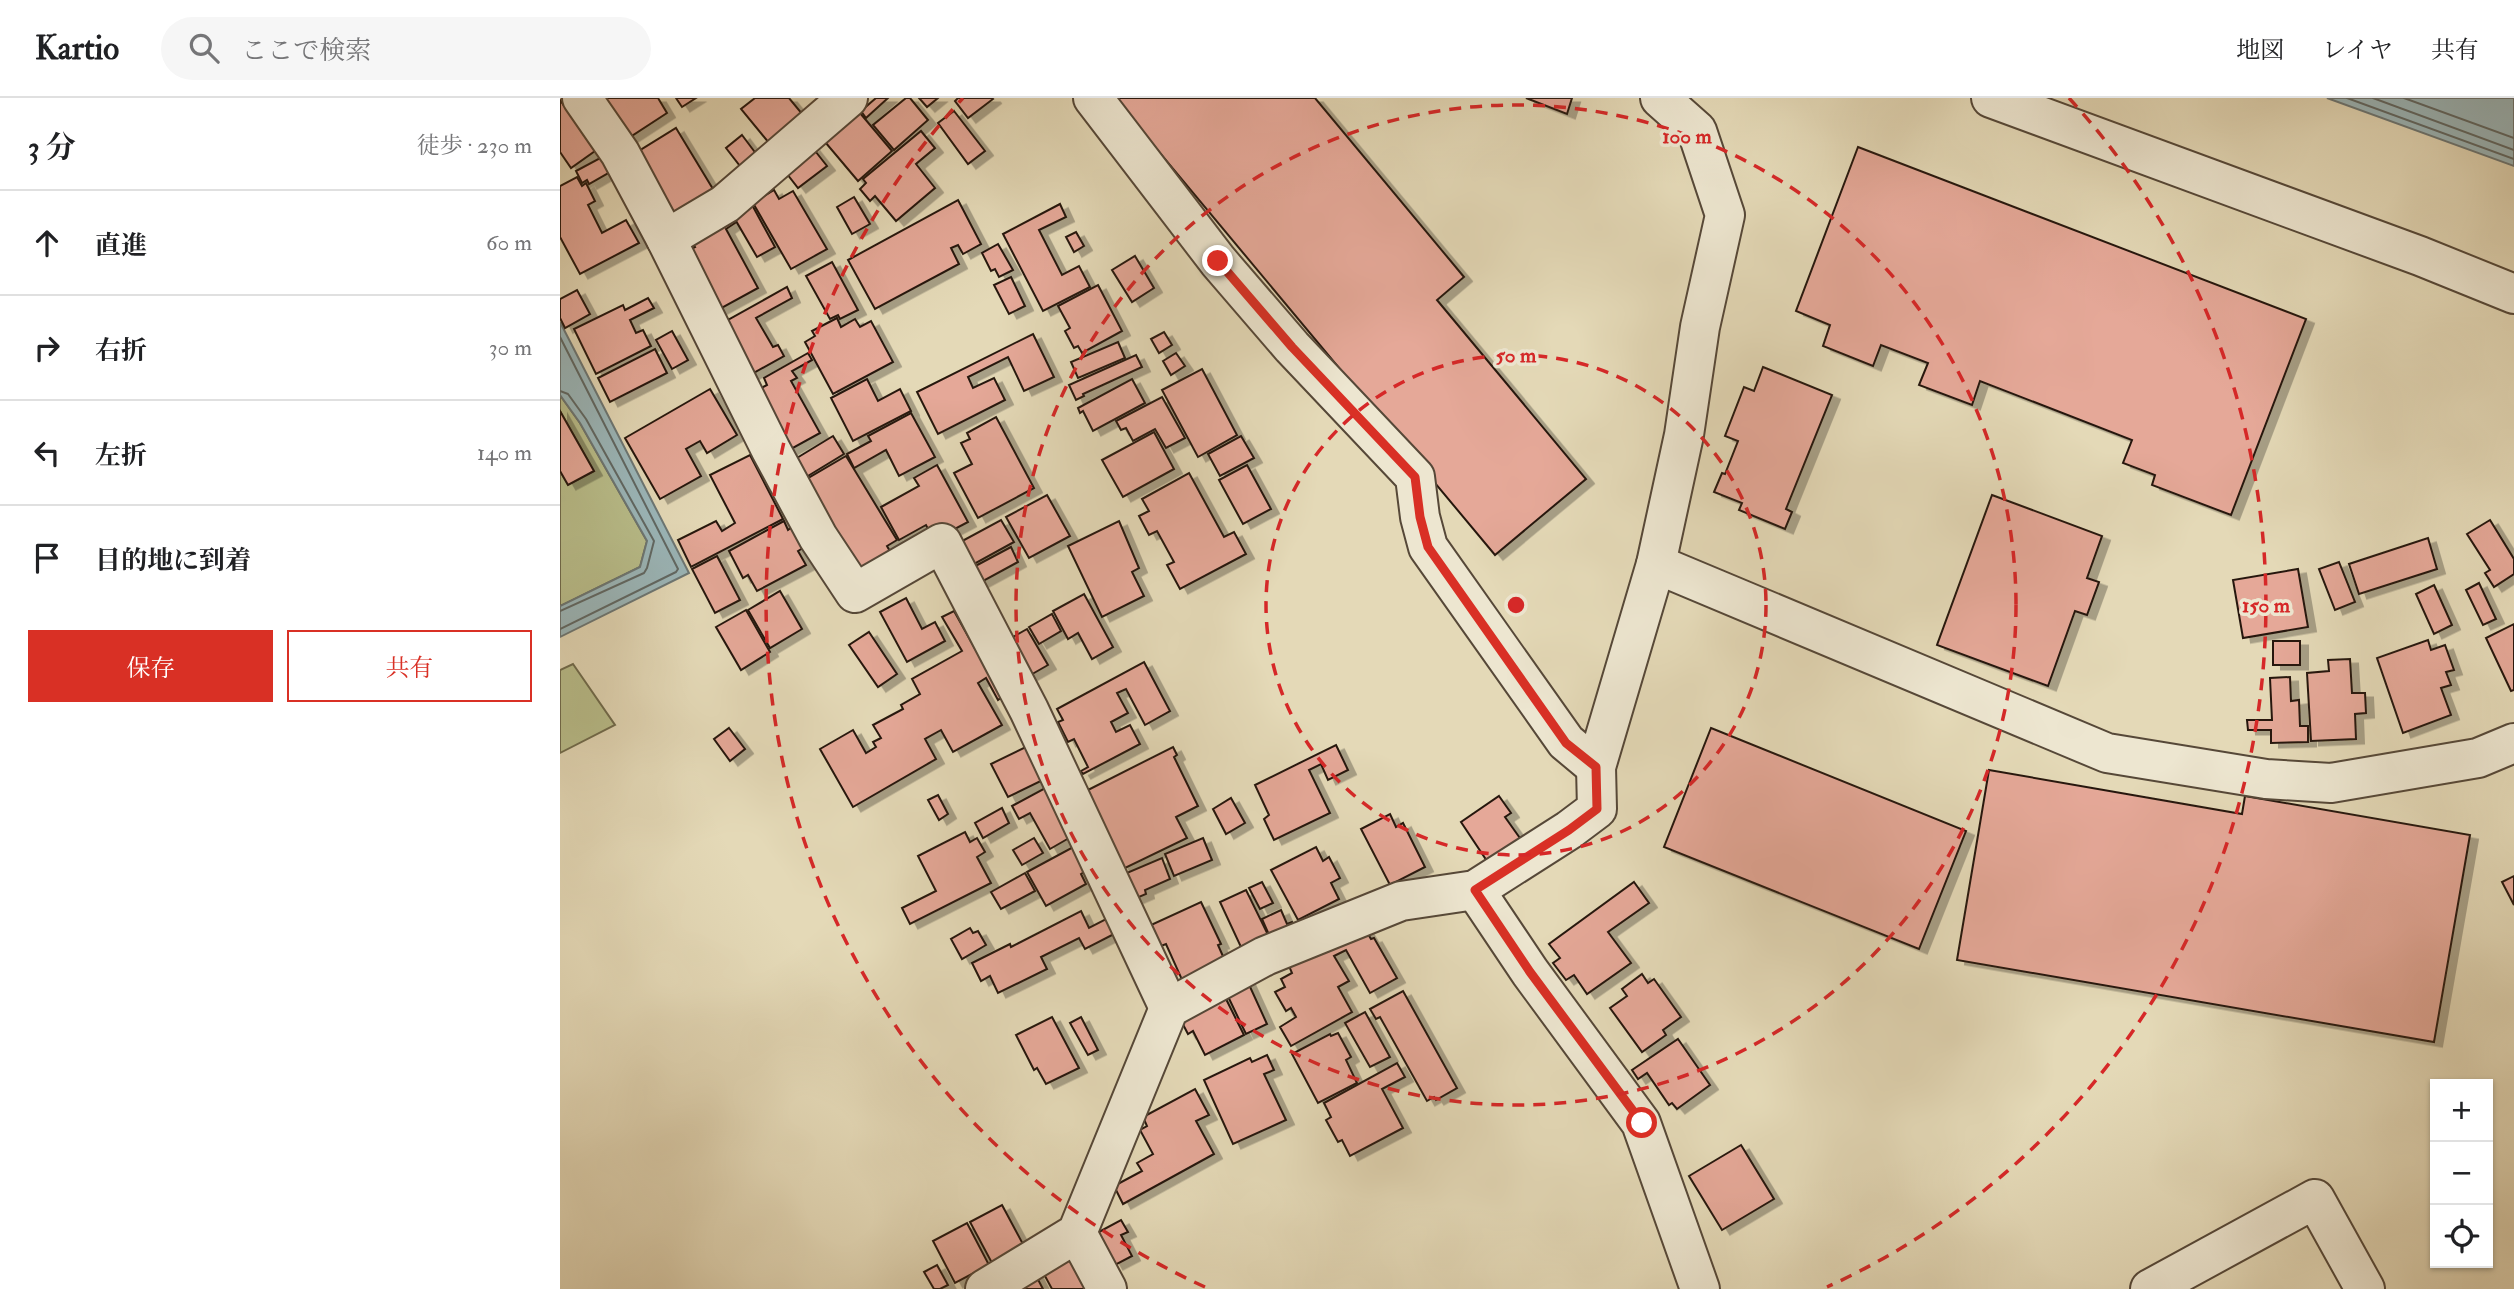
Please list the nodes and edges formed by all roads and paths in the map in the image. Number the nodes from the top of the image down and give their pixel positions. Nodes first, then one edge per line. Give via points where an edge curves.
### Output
1 (582, 98) edge
2 (848, 98) edge
3 (1093, 98) edge
4 (1660, 98) edge
5 (1991, 98) edge
6 (666, 239) junction
7 (2514, 295) edge
8 (1656, 564) junction
9 (2514, 743) edge
10 (1596, 767) junction
11 (1475, 890) junction
12 (1169, 1008) junction
13 (1077, 1233) junction
14 (985, 1289) edge
15 (1107, 1289) edge
16 (1700, 1289) edge
17 (2150, 1289) edge
18 (2365, 1289) edge

1 - 6 street via 621,153
2 - 6 street via 725,204
3 - 10 street via 1218,261 1415,477 1428,547 1566,743
4 - 8 street via 1697,131 1725,215
5 - 7 street
6 - 12 street via 771,450 818,537 855,593 942,542 1028,710
8 - 9 street via 2107,753 2266,779 2331,783 2478,758
8 - 10 street
10 - 11 street via 1597,809
11 - 12 street via 1401,901 1265,956
11 - 16 street via 1642,1123
12 - 13 street
13 - 14 street
13 - 15 street
17 - 18 street via 2315,1199

